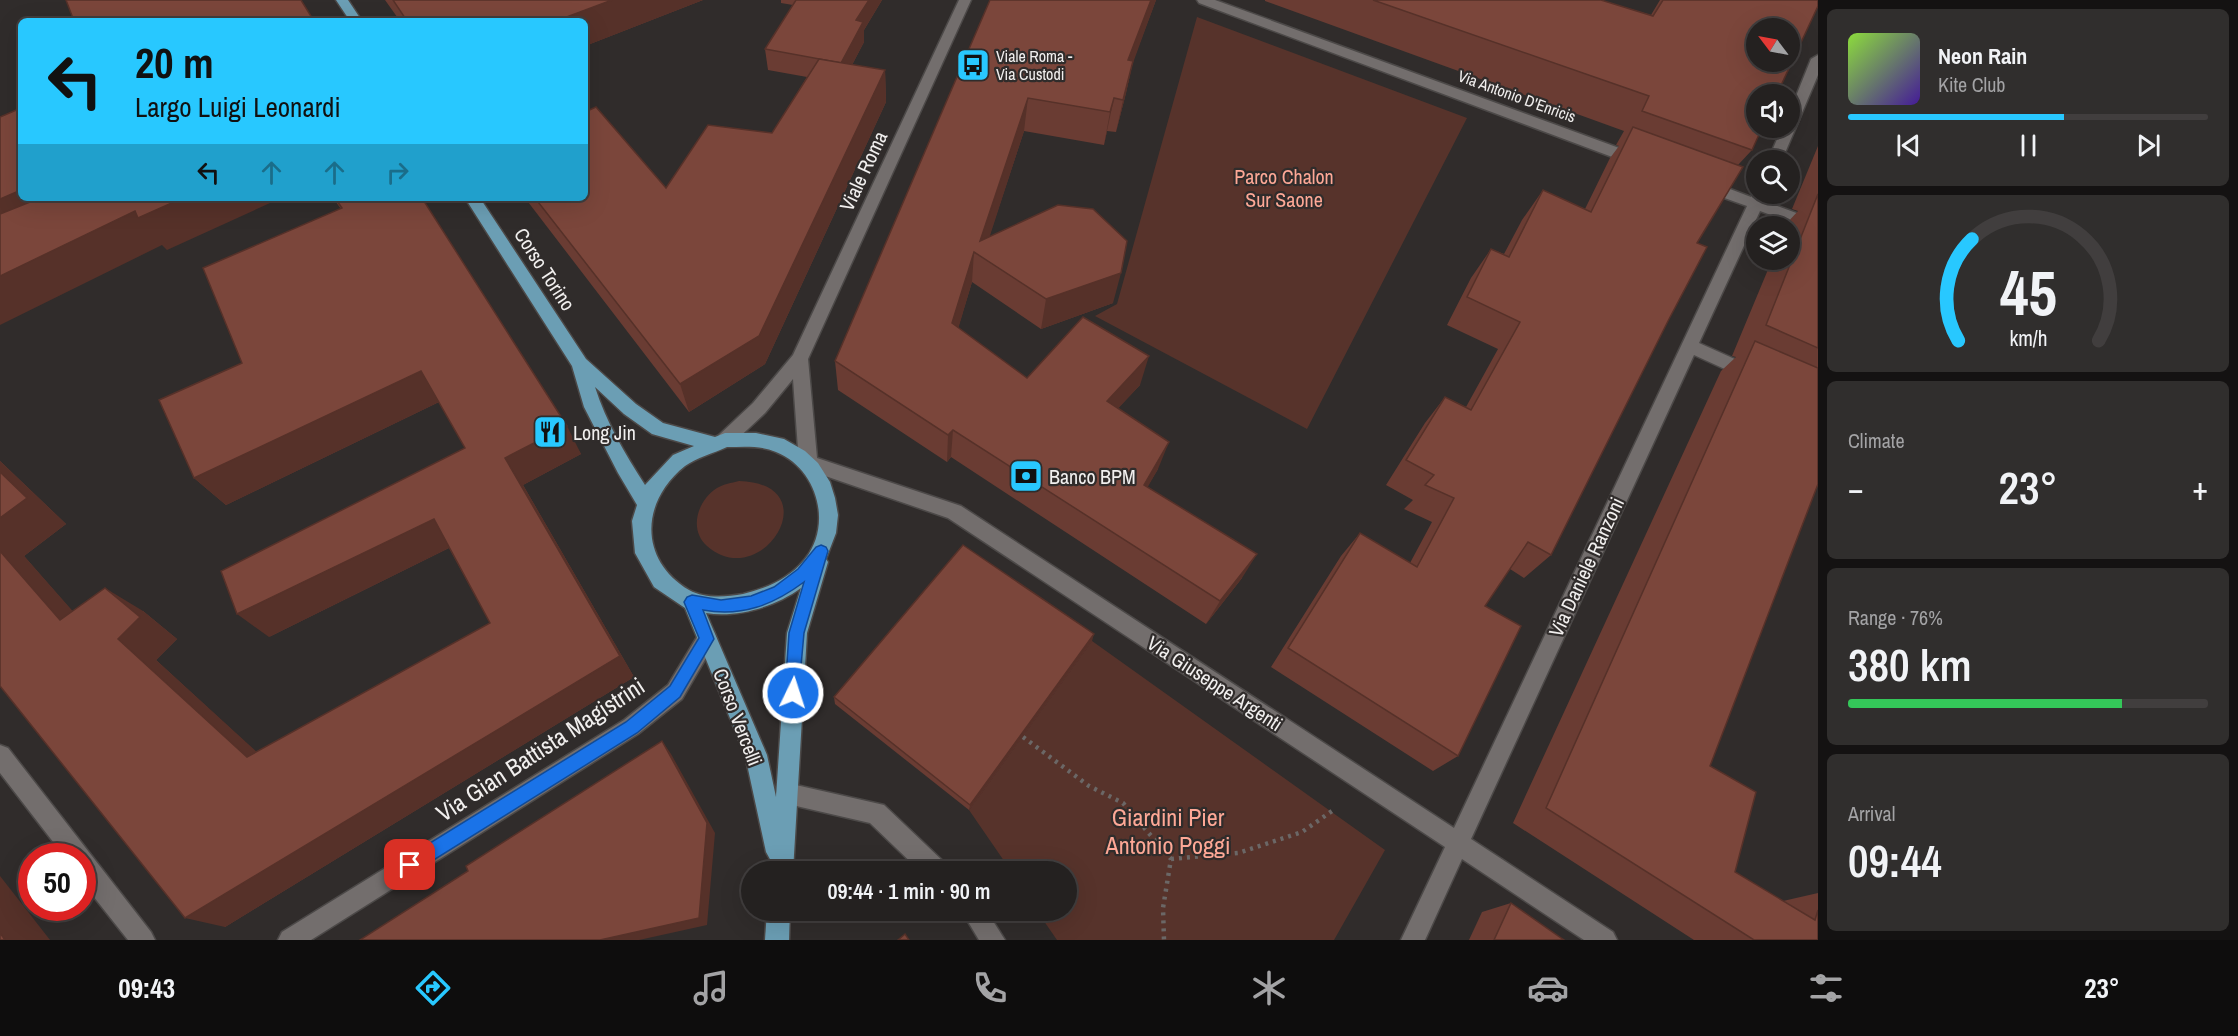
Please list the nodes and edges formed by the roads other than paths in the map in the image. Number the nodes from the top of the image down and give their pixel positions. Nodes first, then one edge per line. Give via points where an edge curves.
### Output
1 (342, 0) edge
2 (965, 0) edge
3 (1203, 0) edge
4 (354, 18) edge
5 (1818, 59) edge
6 (1800, 101) edge
7 (1644, 163) edge
8 (1689, 179) edge
9 (1746, 196) edge
10 (474, 201) edge
11 (1756, 204) edge
12 (1769, 204) edge
13 (1818, 227) edge
14 (1690, 346) junction
15 (800, 359) junction
16 (580, 364) junction
17 (1768, 382) edge
18 (719, 442) junction
19 (808, 462) junction
20 (645, 501) junction
21 (821, 551) junction
22 (692, 602) junction
23 (707, 639) junction
24 (0, 756) edge
25 (787, 794) junction
26 (1458, 842) junction
27 (68, 843) edge
28 (780, 861) edge
29 (783, 861) edge
30 (926, 861) edge
31 (96, 881) edge
32 (778, 921) edge
33 (980, 921) edge
34 (143, 940) edge
35 (290, 940) edge
36 (777, 940) edge
37 (993, 940) edge
38 (1413, 940) edge
39 (1605, 940) edge

1 - 4 main road
2 - 15 street, Viale Roma
3 - 7 street, Via Antonio D'Enricis
5 - 6 street
8 - 9 street
10 - 16 main road, Corso Torino
11 - 14 street, Via Daniele Ranzoni
12 - 13 street
14 - 17 street
14 - 26 street, Via Daniele Ranzoni
15 - 18 street, Viale Roma via 759,408
15 - 19 street, Viale Roma
16 - 18 main road, Corso Torino via 658,429
16 - 20 main road, Corso Torino via 593,407
18 - 19 main road via 767,441
18 - 20 main road via 686,455 664,472
19 - 21 main road via 822,481 830,503 829,527
19 - 26 street, Via Giuseppe Argenti via 954,512
20 - 22 main road via 639,531 645,560 664,585
21 - 22 main road via 804,574 780,591 752,603 721,606
21 - 25 main road, Corso Vercelli via 797,633
22 - 23 main road, Corso Vercelli
23 - 28 main road, Corso Vercelli via 756,755
23 - 35 street, Via Gian Battista Magistrini via 675,692 631,727
24 - 27 street
25 - 29 main road, Corso Vercelli
25 - 30 street via 876,813
26 - 38 street, Via Daniele Ranzoni
26 - 39 street, Via Giuseppe Argenti
31 - 34 street
32 - 36 main road
33 - 37 street

